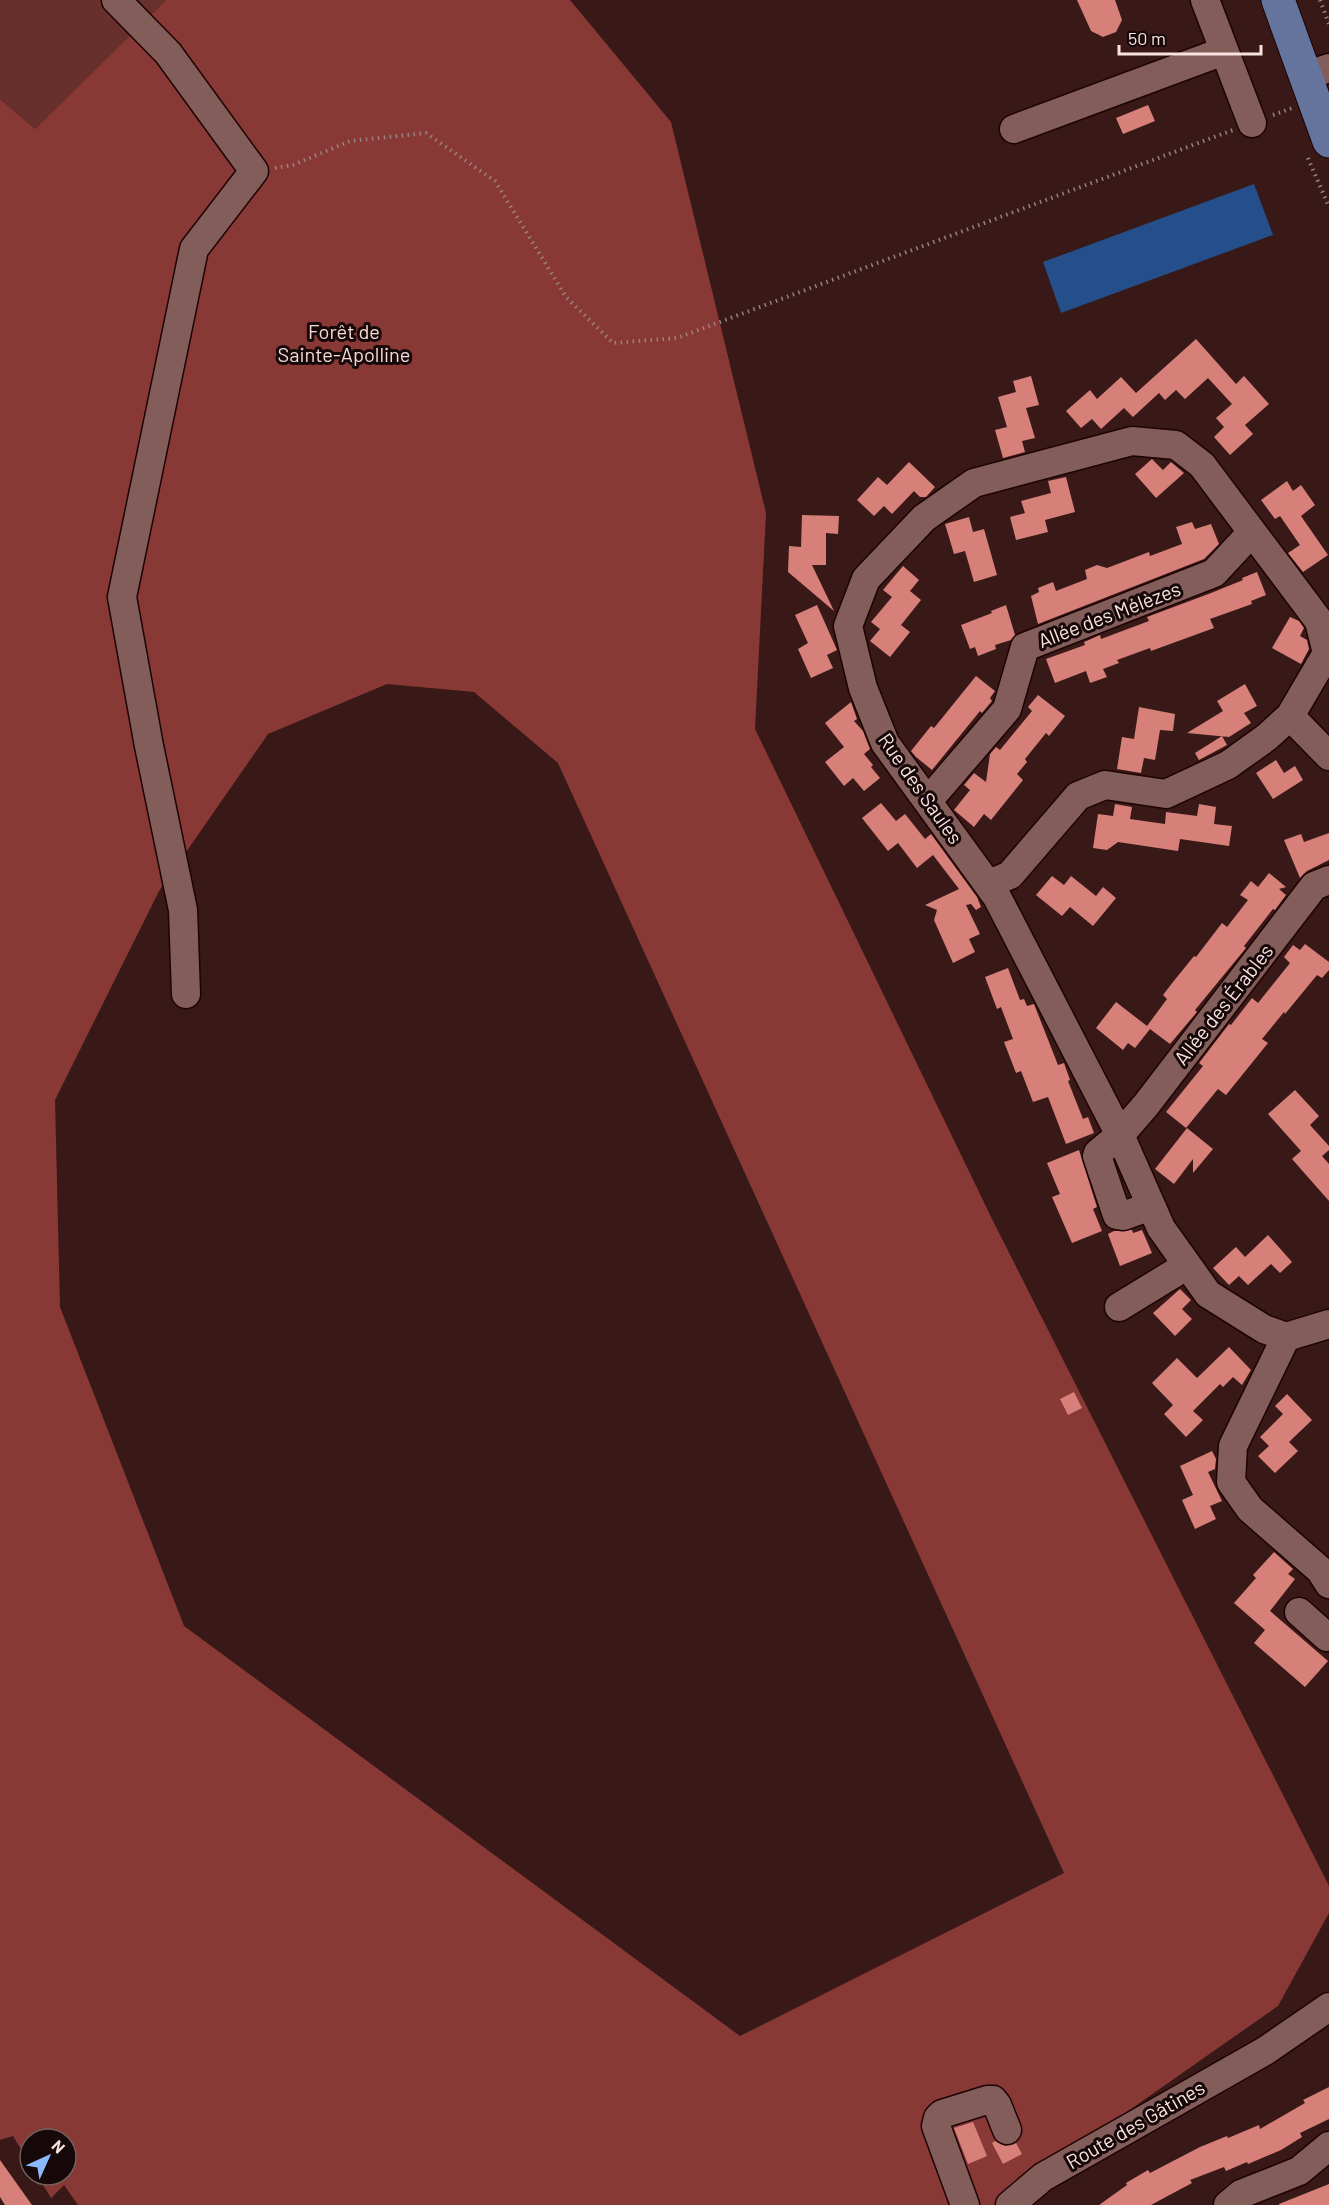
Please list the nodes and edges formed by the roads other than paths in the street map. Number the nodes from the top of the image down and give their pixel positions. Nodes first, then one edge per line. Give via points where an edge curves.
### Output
1 (116, 0) edge
2 (1205, 0) edge
3 (1278, 0) edge
4 (1290, 0) edge
5 (1224, 51) junction
6 (1322, 99) edge
7 (1252, 123) road end
8 (1014, 129) dead end
9 (1252, 532) junction
10 (1290, 716) junction
11 (1329, 756) edge
12 (928, 801) junction
13 (1329, 880) edge
14 (989, 884) junction
15 (186, 994) dead end
16 (1120, 1135) junction
17 (1186, 1266) junction
18 (1119, 1307) dead end
19 (1329, 1324) edge
20 (1286, 1337) junction
21 (1329, 1584) edge
22 (1299, 1612) dead end
23 (1327, 1637) dead end
24 (1329, 2007) edge
25 (1329, 2029) edge
26 (1265, 2051) junction
27 (1006, 2130) dead end
28 (1329, 2146) edge
29 (965, 2205) edge
30 (1010, 2205) edge
31 (1228, 2205) edge

1 - 15 street via 168,53 254,171 194,249 122,597 183,909
2 - 5 street
3 - 6 main road
4 - 6 main road
5 - 7 street
5 - 8 street
9 - 10 street, Rue des Saules via 1319,621 1327,653
9 - 12 street, Allée des Mélèzes via 1214,573 1025,647 1007,709
9 - 12 street, Rue des Saules via 1202,465 1176,445 1132,441 974,483 924,518 866,579 848,626 864,688 885,744
10 - 11 street
10 - 14 street, Rue des Saules via 1228,765 1166,794 1105,785 1078,796 1010,875
12 - 14 street, Rue des Saules
13 - 16 street, Allée des Érables via 1314,886
14 - 16 street, Rue des Saules
16 - 17 street, Rue des Saules via 1161,1228
17 - 18 street
17 - 20 street, Rue des Saules via 1208,1294 1264,1329
19 - 20 street
20 - 21 street via 1233,1446 1231,1482 1250,1509 1320,1570
22 - 23 street
24 - 26 street
25 - 26 street
26 - 30 street, Route des Gâtines via 1043,2177
27 - 29 street via 993,2100 938,2118 936,2126
28 - 31 street via 1299,2171 1240,2194

